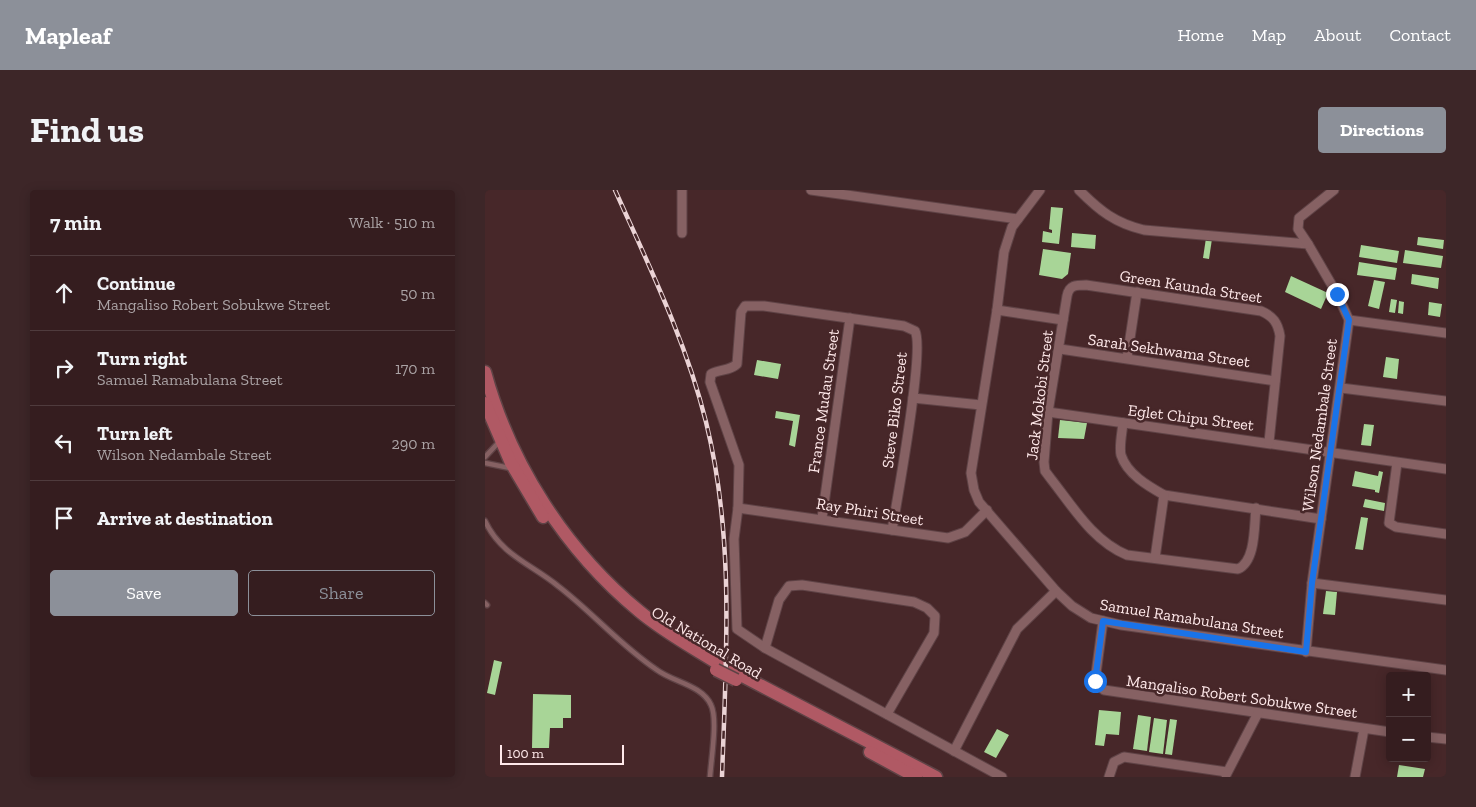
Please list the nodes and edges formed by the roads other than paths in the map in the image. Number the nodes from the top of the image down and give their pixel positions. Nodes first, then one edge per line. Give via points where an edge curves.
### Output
1 (682, 190) edge
2 (811, 190) edge
3 (1041, 190) edge
4 (1079, 190) edge
5 (1334, 190) edge
6 (1018, 219) junction
7 (682, 233) dead end
8 (1307, 244) junction
9 (1137, 292) junction
10 (997, 310) junction
11 (850, 318) junction
12 (1063, 320) junction
13 (1349, 320) junction
14 (1446, 332) edge
15 (1060, 349) junction
16 (1127, 358) junction
17 (485, 372) edge
18 (1275, 380) junction
19 (1341, 388) junction
20 (913, 398) junction
21 (1446, 401) edge
22 (485, 403) edge
23 (981, 404) junction
24 (1048, 412) junction
25 (1123, 423) junction
26 (504, 436) junction
27 (1269, 442) junction
28 (1331, 451) junction
29 (485, 457) edge
30 (485, 463) edge
31 (1397, 463) junction
32 (1446, 469) edge
33 (515, 470) junction
34 (1164, 495) junction
35 (738, 508) junction
36 (1256, 508) junction
37 (987, 510) junction
38 (823, 518) junction
39 (1321, 519) junction
40 (485, 521) edge
41 (892, 530) junction
42 (1446, 534) edge
43 (1155, 558) junction
44 (1312, 583) junction
45 (1055, 591) junction
46 (1446, 600) edge
47 (1103, 621) junction
48 (765, 648) junction
49 (1306, 652) junction
50 (717, 667) junction
51 (1446, 670) edge
52 (735, 675) junction
53 (887, 714) junction
54 (1258, 714) junction
55 (1364, 729) junction
56 (1386, 732) edge
57 (1431, 737) edge
58 (1446, 739) edge
59 (954, 751) junction
60 (1227, 774) edge
61 (709, 777) edge
62 (916, 777) edge
63 (936, 777) edge
64 (1002, 777) edge
65 (1109, 777) edge
66 (1355, 777) edge

1 - 7 street
2 - 6 street
3 - 6 street, Samuel Ramabulana Street
4 - 8 street via 1105,214 1122,224 1144,230
5 - 8 street, Wilson Nedambale Street via 1299,218 1298,229
6 - 10 street, Samuel Ramabulana Street via 1004,252
8 - 13 street, Wilson Nedambale Street
9 - 12 street, Green Kaunda Street via 1075,285 1068,292
9 - 16 street
9 - 18 street, Green Kaunda Street via 1269,314 1279,327 1280,336
10 - 12 street
10 - 23 street, Samuel Ramabulana Street
11 - 20 street, Steve Biko Street via 905,326 915,331
11 - 35 street via 751,304 742,308 739,360 733,367 711,374 710,382 739,465
11 - 38 street, France Mudau Street
12 - 15 street, Jack Mokobi Street
13 - 14 street
13 - 19 street, Wilson Nedambale Street
15 - 16 street, Sarah Sekhwama Street
15 - 24 street, Jack Mokobi Street
16 - 18 street, Sarah Sekhwama Street
17 - 26 main road, Old National Road
18 - 27 street, Green Kaunda Street
19 - 21 street
19 - 28 street, Wilson Nedambale Street
20 - 23 street
20 - 41 street, Steve Biko Street
22 - 26 main road, Old National Road
23 - 37 street, Samuel Ramabulana Street via 971,473 976,495
24 - 25 street, Eglet Chipu Street
24 - 43 street, Jack Mokobi Street via 1045,471 1091,530 1107,544 1127,555
25 - 27 street, Eglet Chipu Street
25 - 34 street via 1121,454 1125,463 1147,486
26 - 29 lane
26 - 33 main road, Old National Road
26 - 50 main road, Old National Road via 548,509 590,564 640,612
27 - 28 street, Eglet Chipu Street
28 - 31 street, Eglet Chipu Street
28 - 39 street, Wilson Nedambale Street
30 - 33 lane
31 - 32 street, Eglet Chipu Street
31 - 42 street via 1389,523 1396,527
33 - 50 main road, Old National Road via 540,513 572,556 603,589 636,617
34 - 36 street
34 - 43 street
35 - 38 street, Ray Phiri Street
35 - 48 street via 734,539 737,629
36 - 39 street
36 - 43 street, Jack Mokobi Street via 1250,555 1241,568
37 - 41 street, Ray Phiri Street via 965,532 948,538
37 - 45 street, Samuel Ramabulana Street
38 - 41 street, Ray Phiri Street
39 - 44 street, Wilson Nedambale Street
40 - 61 lane via 493,537 513,557 557,585 659,672 706,698 713,712
44 - 46 street
44 - 49 street, Wilson Nedambale Street
45 - 47 street, Samuel Ramabulana Street via 1083,613
45 - 59 street via 1017,629
47 - 49 street, Samuel Ramabulana Street
47 - 54 street, Mangaliso Robert Sobukwe Street via 1095,681 1099,688
48 - 53 street
48 - 53 street via 779,600 789,586 802,585 915,602 927,608 935,616 933,634
49 - 51 street, Samuel Ramabulana Street
50 - 52 main road, Old National Road, bridge
52 - 62 main road, Old National Road
52 - 63 main road, Old National Road
53 - 59 street
54 - 55 street, Mangaliso Robert Sobukwe Street
54 - 60 street
55 - 56 street, Mangaliso Robert Sobukwe Street
55 - 66 street
57 - 58 street
59 - 64 street
60 - 65 street via 1124,757 1114,762

